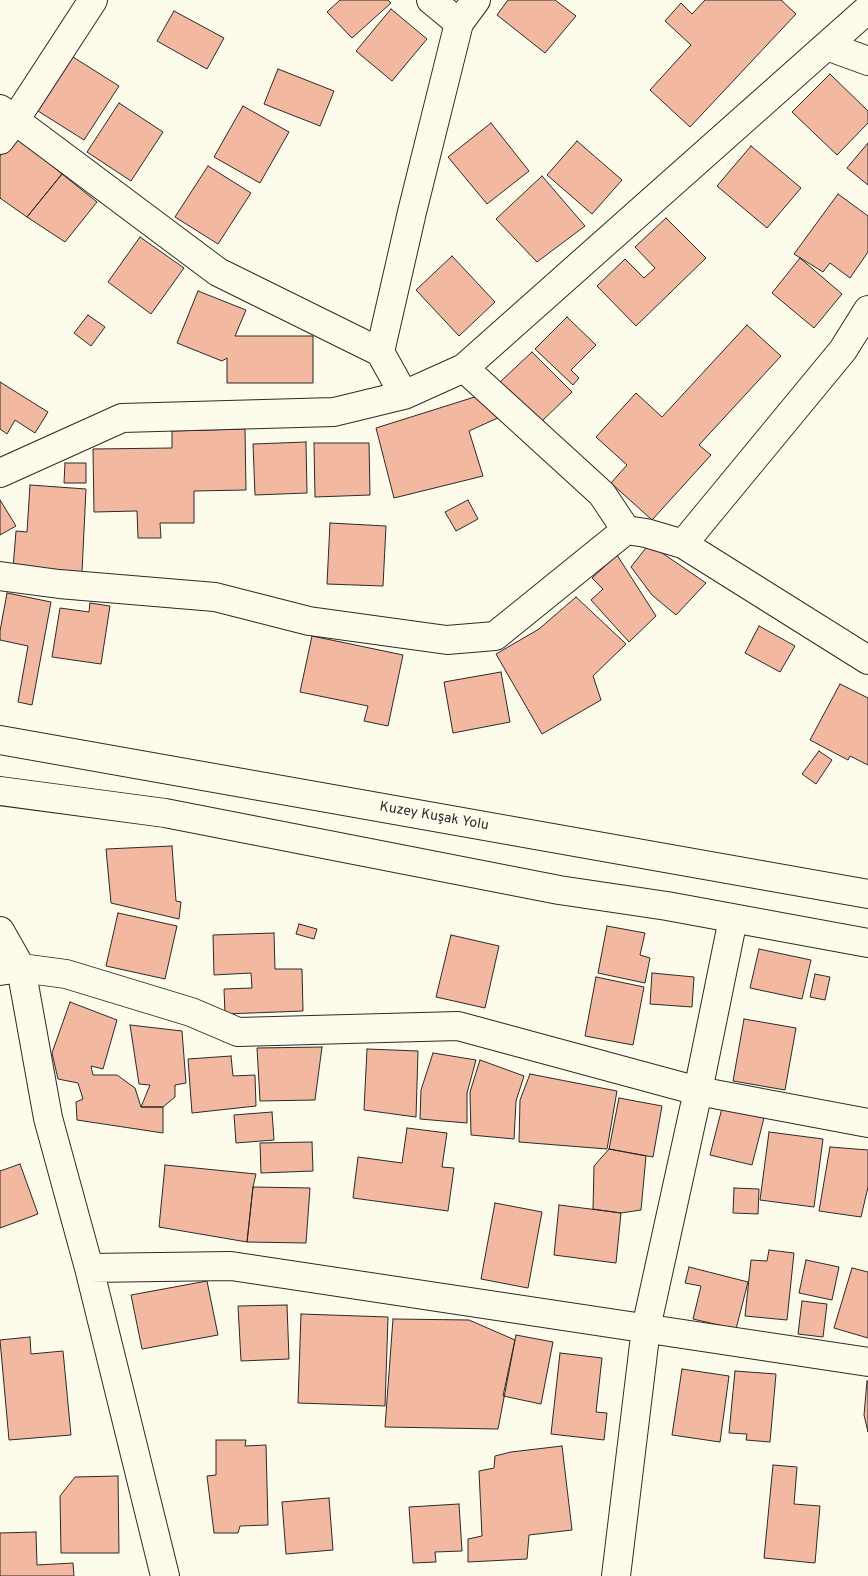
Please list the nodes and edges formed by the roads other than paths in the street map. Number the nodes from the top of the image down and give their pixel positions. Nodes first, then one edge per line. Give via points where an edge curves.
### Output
1 (94, 0) edge
2 (430, 0) edge
3 (476, 0) edge
4 (868, 9) edge
5 (459, 23) junction
6 (827, 46) junction
7 (868, 61) edge
8 (5, 123) edge
9 (868, 310) edge
10 (380, 352) junction
11 (464, 368) junction
12 (404, 395) junction
13 (0, 473) edge
14 (626, 530) junction
15 (683, 544) junction
16 (0, 576) edge
17 (868, 660) edge
18 (0, 740) edge
19 (0, 791) edge
20 (868, 894) edge
21 (733, 919) junction
22 (0, 931) edge
23 (868, 943) edge
24 (11, 969) edge
25 (698, 1091) junction
26 (868, 1123) edge
27 (89, 1268) junction
28 (646, 1328) junction
29 (868, 1362) edge
30 (165, 1576) edge
31 (610, 1576) edge
32 (616, 1576) edge

1 - 8 street
2 - 5 street
3 - 5 street
4 - 6 street
5 - 10 street
6 - 7 street
6 - 11 street
8 - 10 street via 218,272
9 - 15 street via 843,350
10 - 12 street
11 - 12 street
11 - 14 street via 602,494
12 - 13 street via 334,412 122,418
14 - 15 street
14 - 16 street via 496,636 447,640 310,621 215,597
15 - 17 street
18 - 20 street, Kuzey Kuşak Yolu
19 - 21 street via 165,814 559,890
21 - 23 street
21 - 25 street
22 - 24 street
24 - 25 street via 66,974 191,1012 238,1032 458,1026
24 - 27 street
25 - 26 street
25 - 28 street
27 - 28 street via 231,1266
27 - 30 street
28 - 29 street
28 - 32 street
31 - 32 street

